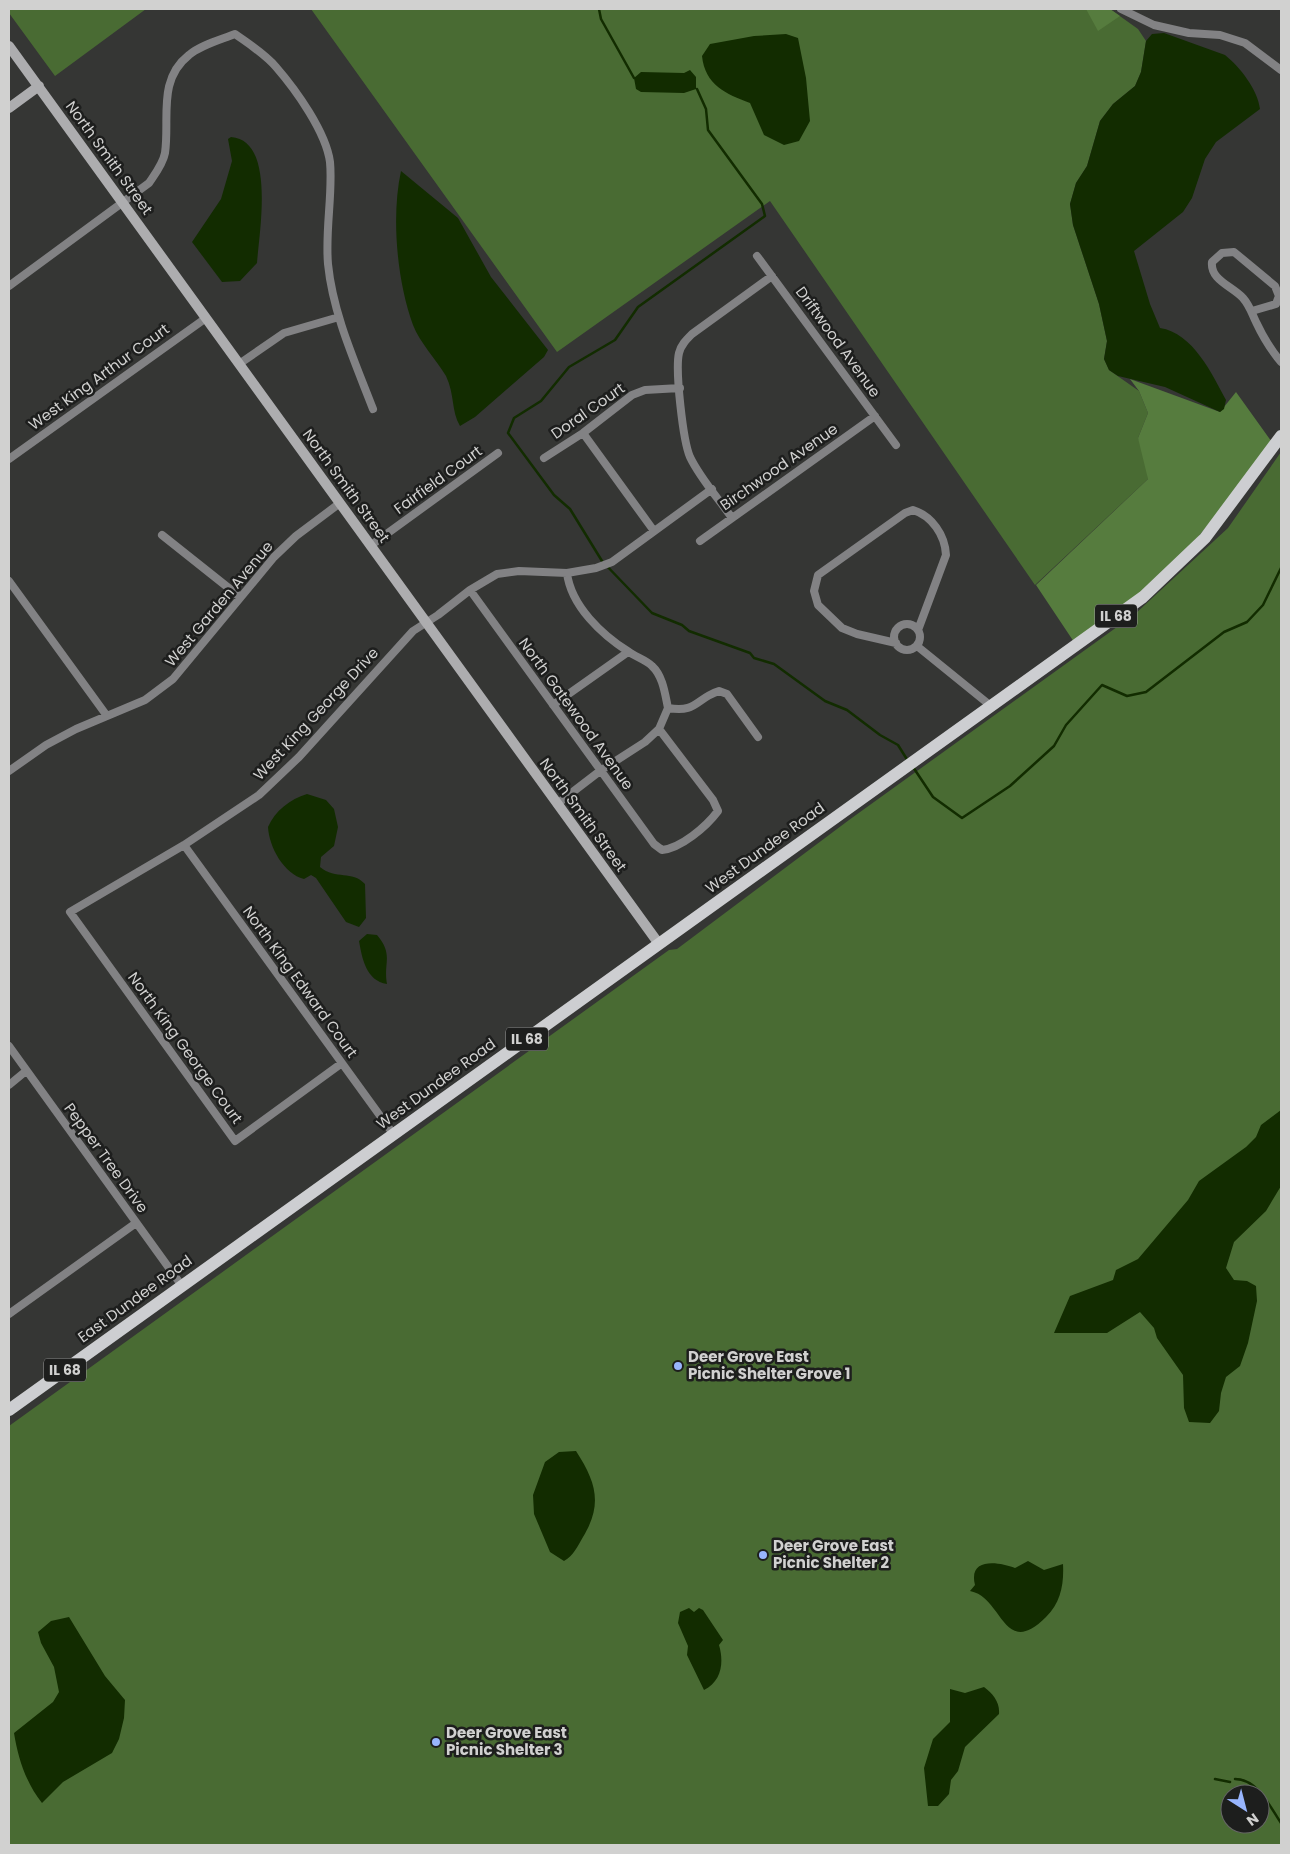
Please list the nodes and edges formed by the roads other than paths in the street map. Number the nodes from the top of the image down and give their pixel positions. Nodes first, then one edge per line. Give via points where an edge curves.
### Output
1 (1121, 9) edge
2 (9, 46) edge
3 (1281, 70) edge
4 (39, 86) junction
5 (9, 108) edge
6 (123, 203) junction
7 (757, 256) dead end
8 (772, 276) junction
9 (9, 286) edge
10 (1252, 311) junction
11 (338, 317) junction
12 (206, 318) junction
13 (1281, 362) edge
14 (240, 364) junction
15 (680, 388) junction
16 (373, 409) dead end
17 (875, 416) junction
18 (583, 433) junction
19 (1281, 436) edge
20 (896, 445) dead end
21 (498, 453) dead end
22 (544, 458) dead end
23 (9, 459) edge
24 (712, 489) junction
25 (340, 503) junction
26 (732, 518) junction
27 (654, 530) junction
28 (162, 535) dead end
29 (700, 541) dead end
30 (370, 546) junction
31 (567, 573) junction
32 (9, 581) edge
33 (470, 590) junction
34 (240, 597) junction
35 (426, 623) junction
36 (918, 630) junction
37 (896, 642) junction
38 (917, 646) junction
39 (628, 652) junction
40 (553, 705) junction
41 (991, 706) junction
42 (668, 708) junction
43 (107, 716) junction
44 (659, 730) junction
45 (758, 738) dead end
46 (9, 771) edge
47 (600, 771) junction
48 (557, 804) junction
49 (184, 845) junction
50 (70, 912) joint
51 (659, 944) junction
52 (9, 1046) edge
53 (342, 1062) junction
54 (26, 1071) junction
55 (9, 1085) edge
56 (394, 1135) junction
57 (136, 1223) junction
58 (232, 1250) joint
59 (182, 1286) junction
60 (9, 1314) edge
61 (9, 1410) edge

1 - 3 street via 1154,25 1189,33 1220,35 1245,43
2 - 4 street, North Smith Street
4 - 5 street
4 - 6 street, North Smith Street
6 - 9 street
6 - 11 street via 148,183 160,166 165,153 167,91 174,73 189,55 235,34 276,67 323,137 330,169 328,265
6 - 12 street, North Smith Street
7 - 8 street, Driftwood Avenue
8 - 15 street via 684,342 678,361
8 - 17 street, Driftwood Avenue
10 - 10 street via 1228,283 1217,279 1212,262 1222,253 1234,252 1275,286 1280,296 1276,304
10 - 13 street via 1270,349
11 - 14 street via 284,333
11 - 16 street
12 - 14 street, North Smith Street
12 - 23 street, West King Arthur Court
14 - 25 street, North Smith Street
15 - 18 street, Doral Court via 645,390 632,395
15 - 24 street via 687,449
17 - 20 street, Driftwood Avenue
17 - 26 street, Birchwood Avenue
18 - 22 street, Doral Court
18 - 27 street
19 - 41 main road, West Dundee Road / IL 68 via 1205,538 1143,597
21 - 30 street, Fairfield Court
24 - 26 street
24 - 27 street, West King George Drive
25 - 30 street, North Smith Street
25 - 34 street, West Garden Avenue via 296,536
26 - 29 street, Birchwood Avenue
27 - 31 street, West King George Drive via 612,562
28 - 34 street
30 - 35 street, North Smith Street
31 - 33 street, West King George Drive via 519,571 497,574
31 - 39 street via 569,588 580,605 599,628
32 - 43 street
33 - 35 street, West King George Drive
33 - 40 street, North Gatewood Avenue
34 - 43 street, West Garden Avenue via 173,679 145,700
35 - 48 street, North Smith Street
35 - 49 street, West King George Drive via 392,652 281,775 246,804
36 - 37 street via 911,624 899,627 895,634
36 - 37 street via 946,555 946,545 930,518 913,510 818,575 814,590 818,605 842,628
36 - 38 street
37 - 38 street via 905,650
38 - 41 street
39 - 40 street
39 - 42 street via 653,666 664,686
40 - 47 street, North Gatewood Avenue
41 - 51 main road, West Dundee Road / IL 68
42 - 44 street
42 - 45 street via 683,711 719,691 727,694
43 - 46 street, West Garden Avenue via 46,745
44 - 47 street
44 - 47 street, North Gatewood Avenue via 718,811 712,820 671,849 662,850 654,844
47 - 48 street
48 - 51 street, North Smith Street
49 - 50 street, West King George Drive
49 - 53 street, North King Edward Court
50 - 53 street, North King George Court via 235,1141
51 - 56 main road, West Dundee Road / IL 68
52 - 54 street, Pepper Tree Drive
53 - 56 street, North King Edward Court
54 - 55 street
54 - 57 street, Pepper Tree Drive
56 - 58 main road, West Dundee Road / IL 68
57 - 59 street, Pepper Tree Drive
57 - 60 street
58 - 59 main road, East Dundee Road / IL 68
59 - 61 main road, East Dundee Road / IL 68

